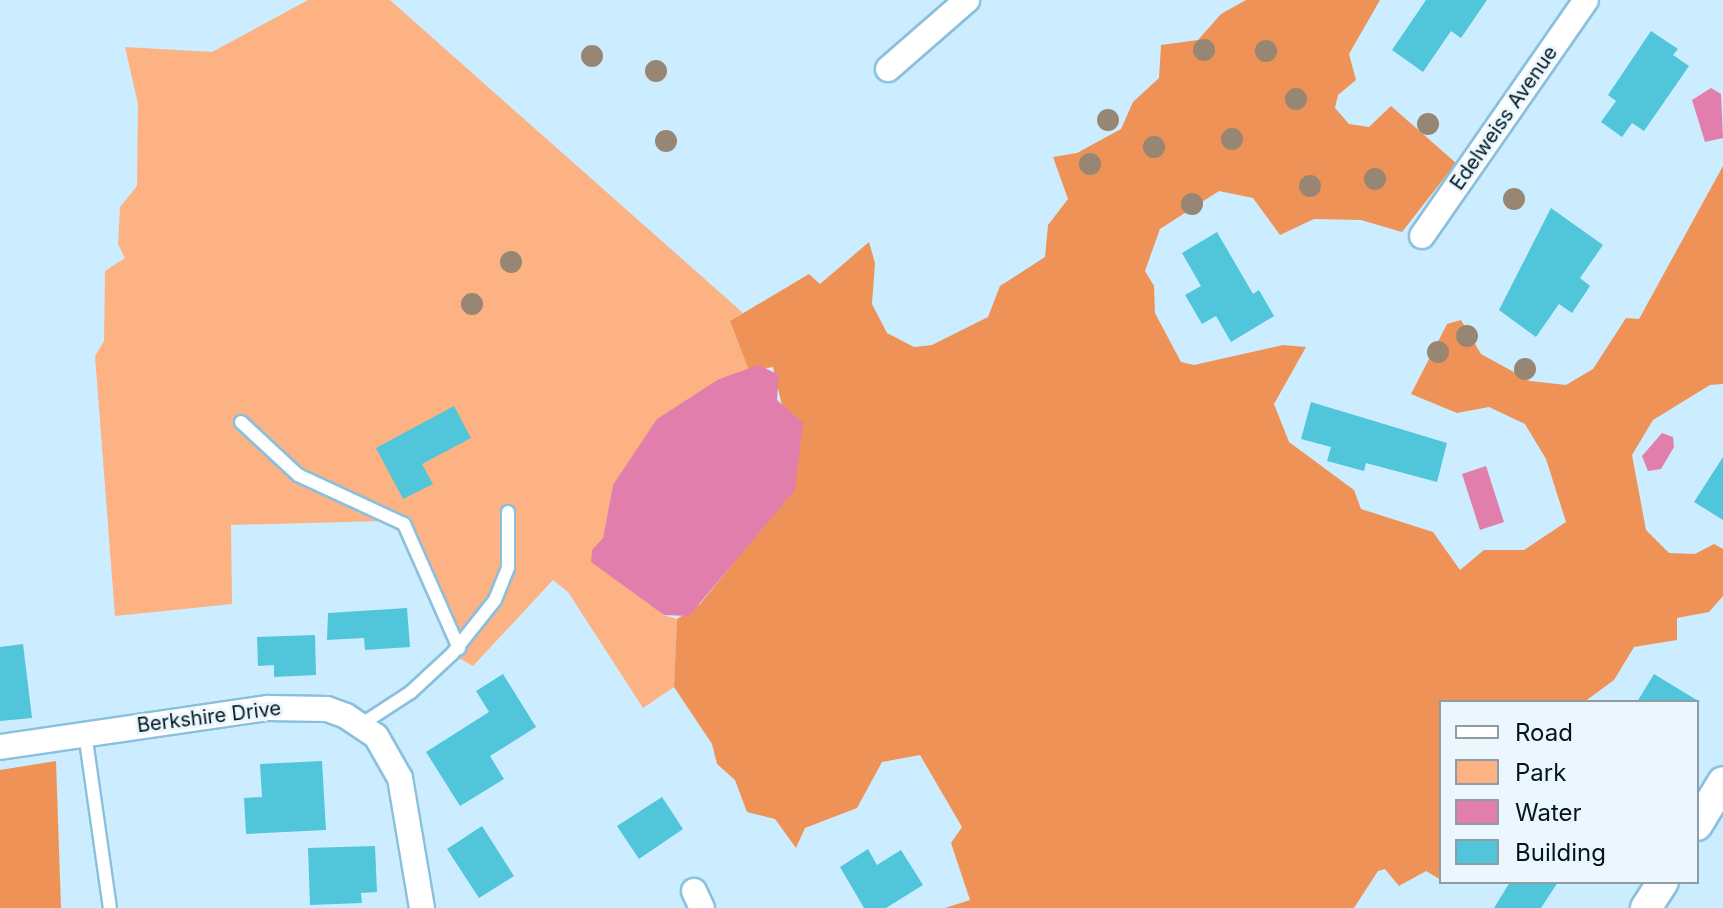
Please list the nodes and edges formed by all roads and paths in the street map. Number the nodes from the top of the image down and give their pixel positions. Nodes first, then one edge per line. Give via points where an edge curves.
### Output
1 (967, 0) edge
2 (1586, 0) edge
3 (888, 69) dead end
4 (1422, 236) dead end
5 (241, 422) dead end
6 (508, 512) dead end
7 (459, 648) junction
8 (362, 724) junction
9 (85, 733) junction
10 (0, 747) edge
11 (1723, 782) edge
12 (1699, 822) edge
13 (1662, 884) edge
14 (110, 908) edge
15 (422, 908) edge
16 (1646, 908) edge

1 - 3 street
2 - 4 street, Edelweiss Avenue
5 - 7 lane via 298,475 404,524
6 - 7 lane via 508,567 495,600
7 - 8 lane via 411,692
8 - 9 street, Berkshire Drive via 298,707
8 - 15 street via 400,778
9 - 10 street, Berkshire Drive
9 - 14 lane
11 - 12 street
13 - 16 street

